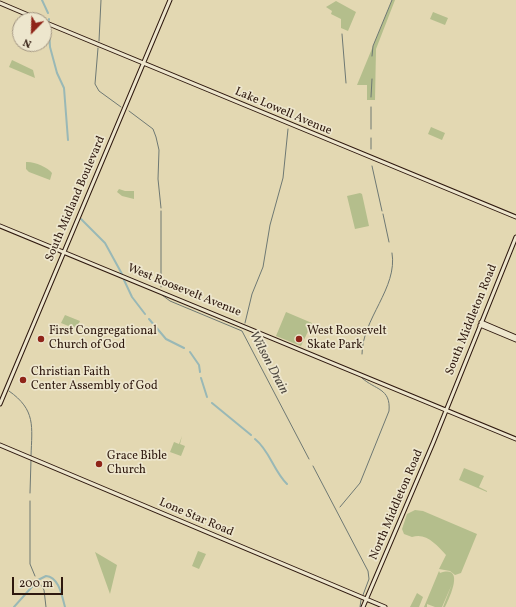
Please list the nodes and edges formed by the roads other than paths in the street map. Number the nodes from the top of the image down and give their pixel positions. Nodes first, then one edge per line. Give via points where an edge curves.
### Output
1 (170, 0) edge
2 (0, 3) edge
3 (21, 12) edge
4 (52, 25) edge
5 (144, 64) junction
6 (516, 217) edge
7 (0, 226) edge
8 (516, 238) edge
9 (63, 251) junction
10 (481, 323) junction
11 (516, 338) edge
12 (0, 404) edge
13 (445, 409) junction
14 (516, 439) edge
15 (0, 445) edge
16 (366, 599) junction
17 (363, 607) edge
18 (385, 607) edge

1 - 5 main road, South Midland Boulevard
2 - 3 main road
4 - 5 main road, Lake Lowell Avenue
5 - 6 main road, Lake Lowell Avenue
5 - 9 main road, South Midland Boulevard
7 - 9 main road, West Roosevelt Avenue
8 - 10 main road, South Middleton Road
9 - 12 main road, South Midland Boulevard
9 - 13 main road, West Roosevelt Avenue
10 - 11 main road
10 - 13 main road, South Middleton Road
13 - 14 main road, West Roosevelt Avenue
13 - 16 main road, North Middleton Road
15 - 16 main road, Lone Star Road
16 - 17 main road, North Middleton Road
16 - 18 main road, Lone Star Road

